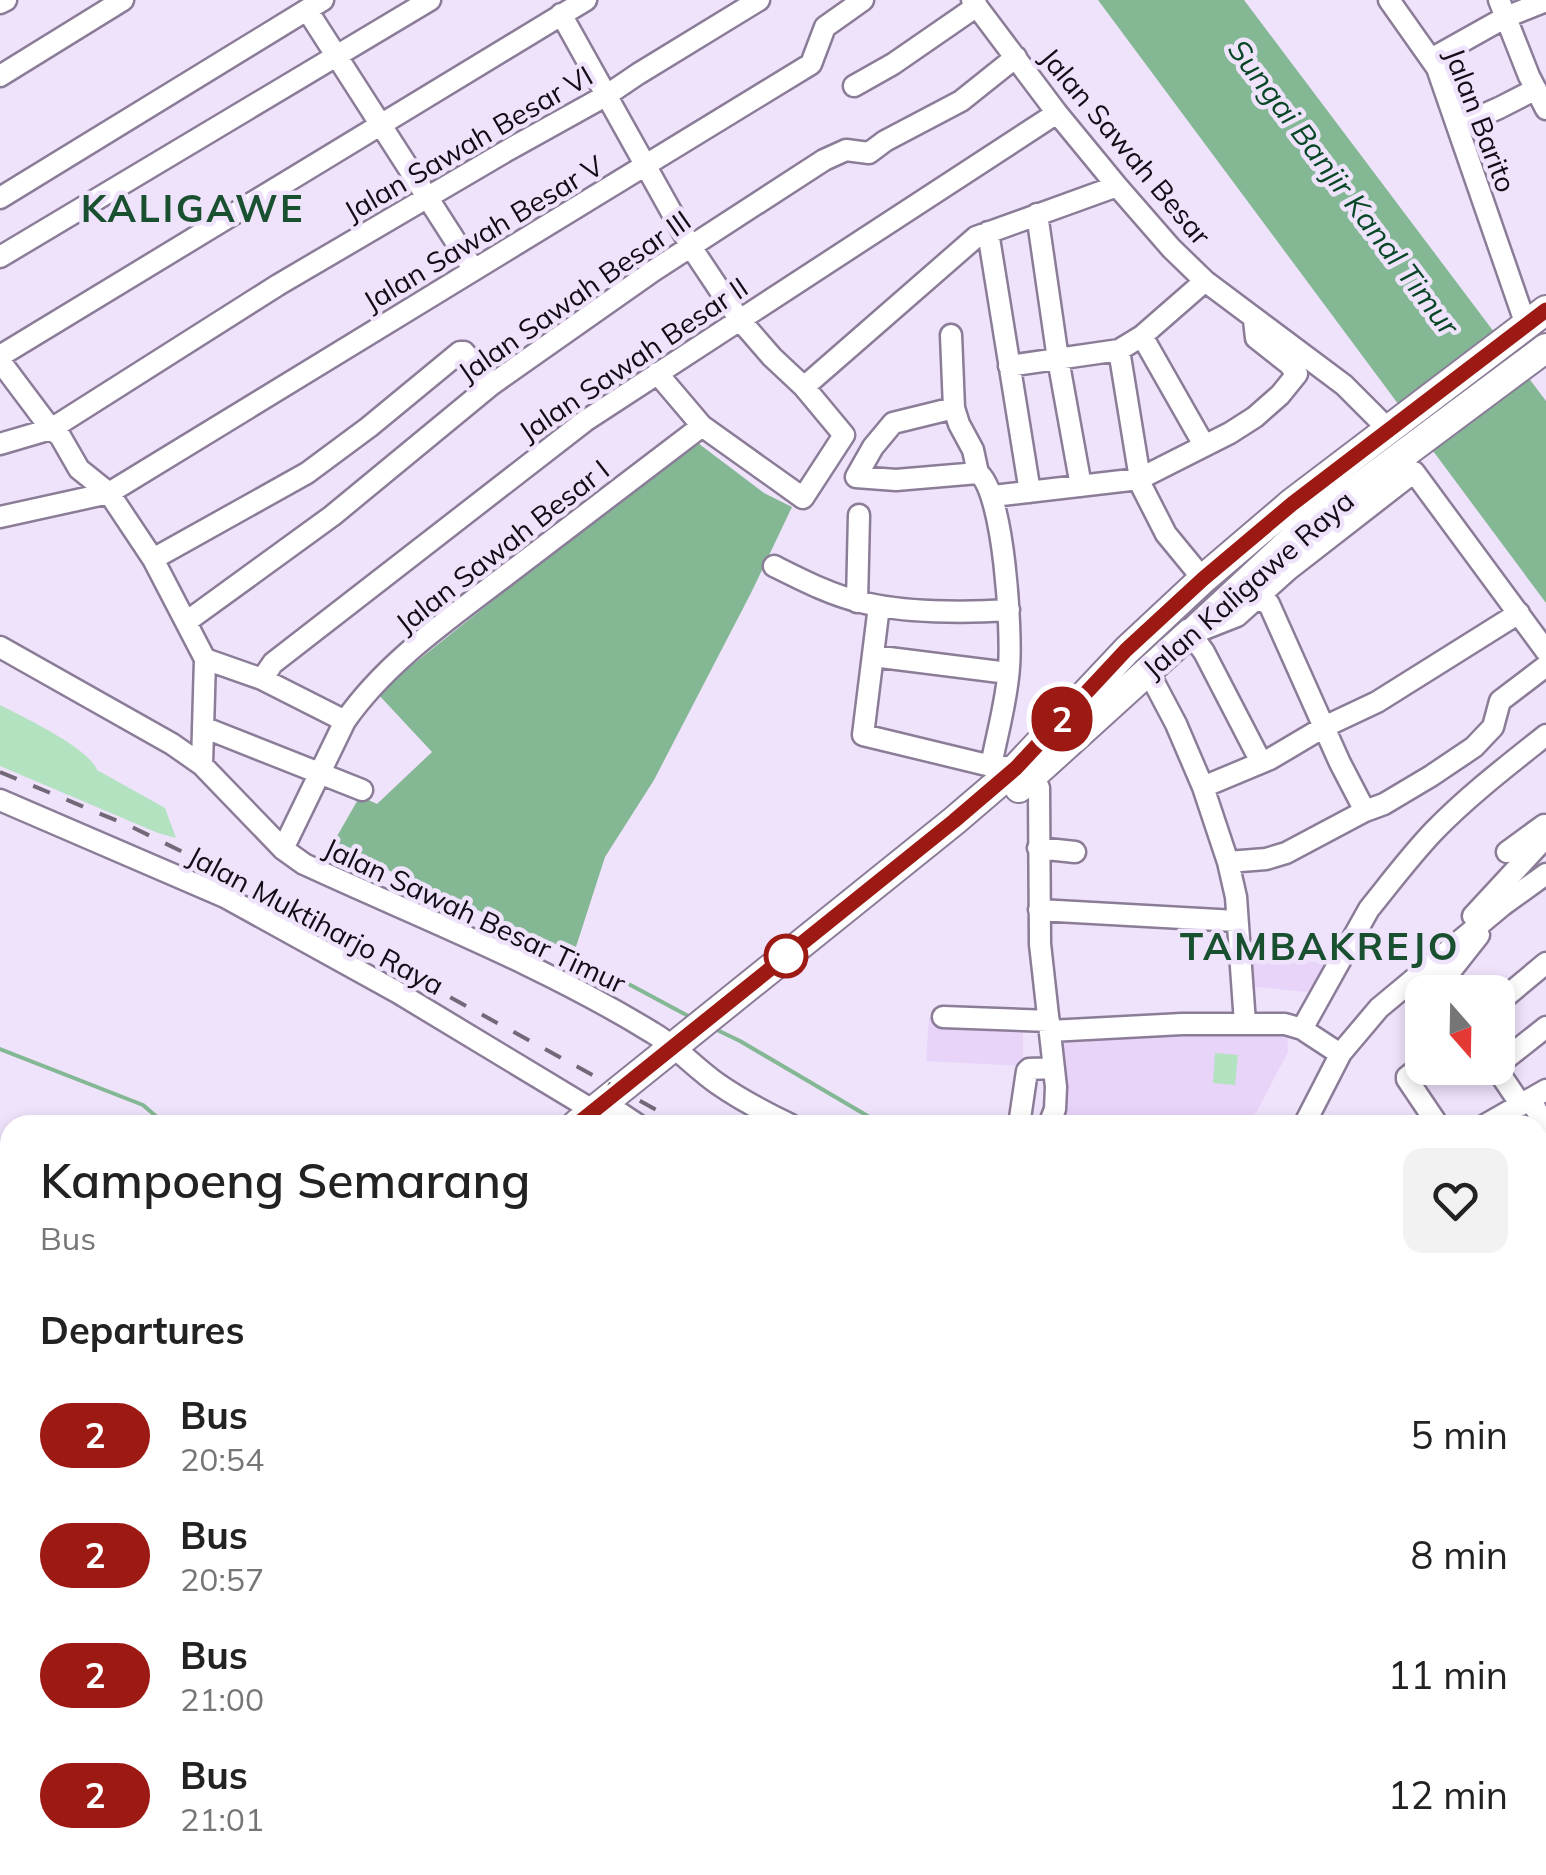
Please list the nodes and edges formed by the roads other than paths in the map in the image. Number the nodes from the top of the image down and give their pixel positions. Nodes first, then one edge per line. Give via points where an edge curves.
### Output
1 (123, 0) edge
2 (430, 0) edge
3 (586, 0) edge
4 (759, 0) edge
5 (863, 0) edge
6 (1390, 0) edge
7 (1546, 1) edge
8 (974, 3) edge
9 (314, 4) edge
10 (1503, 9) edge
11 (561, 14) junction
12 (337, 56) junction
13 (1016, 57) junction
14 (1432, 59) junction
15 (0, 76) edge
16 (854, 86) dead end
17 (1536, 89) junction
18 (607, 95) junction
19 (1546, 110) edge
20 (1058, 113) junction
21 (379, 124) junction
22 (1458, 126) junction
23 (646, 166) junction
24 (1117, 186) junction
25 (428, 197) junction
26 (0, 198) edge
27 (1037, 214) junction
28 (988, 232) junction
29 (691, 246) junction
30 (0, 257) edge
31 (474, 270) junction
32 (1205, 281) junction
33 (740, 319) junction
34 (1254, 320) junction
35 (1529, 323) edge
36 (951, 335) dead end
37 (1142, 336) junction
38 (1119, 350) junction
39 (1539, 353) edge
40 (0, 358) edge
41 (1058, 359) junction
42 (1009, 366) junction
43 (657, 373) junction
44 (491, 385) junction
45 (804, 387) junction
46 (954, 408) junction
47 (1396, 423) junction
48 (702, 426) junction
49 (51, 429) junction
50 (0, 444) edge
51 (1204, 444) junction
52 (978, 473) junction
53 (1139, 478) junction
54 (1081, 486) junction
55 (1030, 492) junction
56 (109, 493) junction
57 (993, 496) junction
58 (859, 515) dead end
59 (0, 517) edge
60 (153, 559) junction
61 (774, 566) dead end
62 (1203, 579) junction
63 (1258, 599) junction
64 (857, 602) junction
65 (879, 606) junction
66 (1009, 610) junction
67 (1519, 614) junction
68 (186, 622) junction
69 (1191, 633) junction
70 (0, 647) edge
71 (1546, 651) edge
72 (873, 656) junction
73 (205, 659) junction
74 (1546, 666) edge
75 (1148, 671) junction
76 (1008, 673) junction
77 (262, 679) junction
78 (345, 721) junction
79 (1324, 727) junction
80 (203, 728) junction
81 (1546, 735) edge
82 (1261, 762) junction
83 (202, 765) junction
84 (1013, 770) junction
85 (319, 774) junction
86 (1203, 787) junction
87 (362, 790) dead end
88 (0, 800) edge
89 (1365, 811) junction
90 (1546, 824) edge
91 (1546, 836) edge
92 (1038, 848) junction
93 (283, 849) junction
94 (1546, 851) edge
95 (1074, 852) dead end
96 (1508, 852) dead end
97 (1228, 862) junction
98 (1546, 874) edge
99 (1039, 910) junction
100 (1236, 921) junction
101 (1546, 963) edge
102 (1418, 975) joint
103 (1448, 975) edge
104 (1405, 986) edge
105 (1515, 989) edge
106 (943, 1017) dead end
107 (1245, 1023) junction
108 (1050, 1026) junction
109 (1546, 1028) edge
110 (1302, 1029) junction
111 (699, 1036) junction
112 (1515, 1052) edge
113 (1340, 1054) junction
114 (1054, 1068) junction
115 (1411, 1085) edge
116 (1527, 1099) edge
117 (608, 1115) edge
118 (619, 1115) edge
119 (619, 1115) edge
120 (771, 1115) edge
121 (1020, 1115) edge
122 (1053, 1115) edge
123 (1309, 1115) edge
124 (1431, 1115) edge
125 (1501, 1115) edge

1 - 15 street
2 - 12 street
3 - 11 street
4 - 18 street, Jalan Sawah Besar VI
5 - 23 street, Jalan Sawah Besar V via 825,27 811,64
6 - 14 street, Jalan Barito
7 - 10 street
8 - 13 street, Jalan Sawah Besar
8 - 16 street
9 - 12 street
9 - 26 street
10 - 14 street
10 - 17 street
11 - 18 street
11 - 21 street
12 - 21 street
12 - 30 street
13 - 20 street, Jalan Sawah Besar
13 - 29 street, Jalan Sawah Besar III via 961,101 869,153 846,150 824,160
14 - 22 street, Jalan Barito
17 - 19 street
17 - 22 street
18 - 23 street
18 - 25 street, Jalan Sawah Besar VI
20 - 24 street, Jalan Sawah Besar
20 - 33 street, Jalan Sawah Besar II
21 - 25 street
21 - 40 street
22 - 35 street, Jalan Barito
23 - 29 street
23 - 31 street, Jalan Sawah Besar V
24 - 27 street
24 - 32 street, Jalan Sawah Besar
25 - 31 street
25 - 49 street, Jalan Sawah Besar VI
27 - 28 street
27 - 41 street
28 - 42 street
28 - 45 street
29 - 33 street
29 - 44 street, Jalan Sawah Besar III
31 - 56 street, Jalan Sawah Besar V
32 - 34 street, Jalan Sawah Besar
32 - 37 street
33 - 43 street, Jalan Sawah Besar II
33 - 45 street
34 - 47 street, Jalan Sawah Besar
34 - 51 street via 1256,338 1297,374 1255,417
35 - 47 highway, Jalan Kaligawe Raya
36 - 46 street
37 - 38 street
37 - 51 street
38 - 41 street
38 - 53 street
39 - 69 highway, Jalan Kaligawe Raya via 1307,526
40 - 49 street
41 - 42 street
41 - 54 street
42 - 55 street
43 - 48 street
43 - 77 street, Jalan Sawah Besar II via 584,421 273,663
44 - 60 street via 460,352 306,472
44 - 68 street, Jalan Sawah Besar III via 332,516
45 - 48 street via 844,435 803,498
46 - 52 street
46 - 52 street via 892,423 856,477
47 - 62 highway, Jalan Kaligawe Raya
48 - 78 street, Jalan Sawah Besar I via 447,622 387,672
49 - 50 street, Jalan Sawah Besar VI
49 - 56 street via 78,469
51 - 53 street
52 - 57 street
53 - 54 street
53 - 62 street via 1166,534
54 - 55 street
55 - 57 street
56 - 59 street, Jalan Sawah Besar V
56 - 60 street
57 - 66 street
58 - 64 street
60 - 68 street
61 - 64 street
62 - 84 highway, Jalan Kaligawe Raya
63 - 67 street via 1414,472
63 - 69 street via 1237,616
63 - 79 street via 1269,604
64 - 65 street
65 - 66 street
65 - 72 street
66 - 76 street
67 - 71 street
67 - 79 street
68 - 73 street
69 - 75 highway, Jalan Kaligawe Raya
69 - 82 street
70 - 83 street, Jalan Sawah Besar Timur
72 - 76 street
72 - 84 street via 862,735
73 - 77 street
73 - 80 street
74 - 89 street via 1500,701 1493,727 1474,748
75 - 84 highway, Jalan Kaligawe Raya
75 - 86 street
76 - 84 street
77 - 78 street
78 - 85 street, Jalan Sawah Besar I
79 - 82 street
79 - 89 street
80 - 83 street
80 - 85 street
81 - 110 street via 1433,832 1369,908
82 - 86 street
83 - 93 street, Jalan Sawah Besar Timur
84 - 92 street via 1039,788
84 - 111 highway, Jalan Kaligawe Raya
85 - 87 street
85 - 93 street, Jalan Sawah Besar I
86 - 97 street
88 - 117 street, Jalan Muktiharjo Raya via 225,897
89 - 97 street via 1286,853
90 - 96 street
91 - 102 street
92 - 95 street
92 - 99 street
93 - 111 street, Jalan Sawah Besar Timur via 555,978
94 - 103 street
97 - 100 street
98 - 102 street
99 - 100 street
99 - 108 street
100 - 107 street
101 - 105 street
104 - 113 street
106 - 108 street
107 - 108 street
107 - 110 street
108 - 114 street
109 - 112 street
110 - 113 street
111 - 118 highway, Jalan Kaligawe Raya
111 - 119 highway, Jalan Kaligawe Raya
111 - 120 street, Jalan Sawah Besar Timur via 718,1084
113 - 123 street
114 - 121 street via 1026,1072
114 - 122 street
115 - 124 street
116 - 125 street

